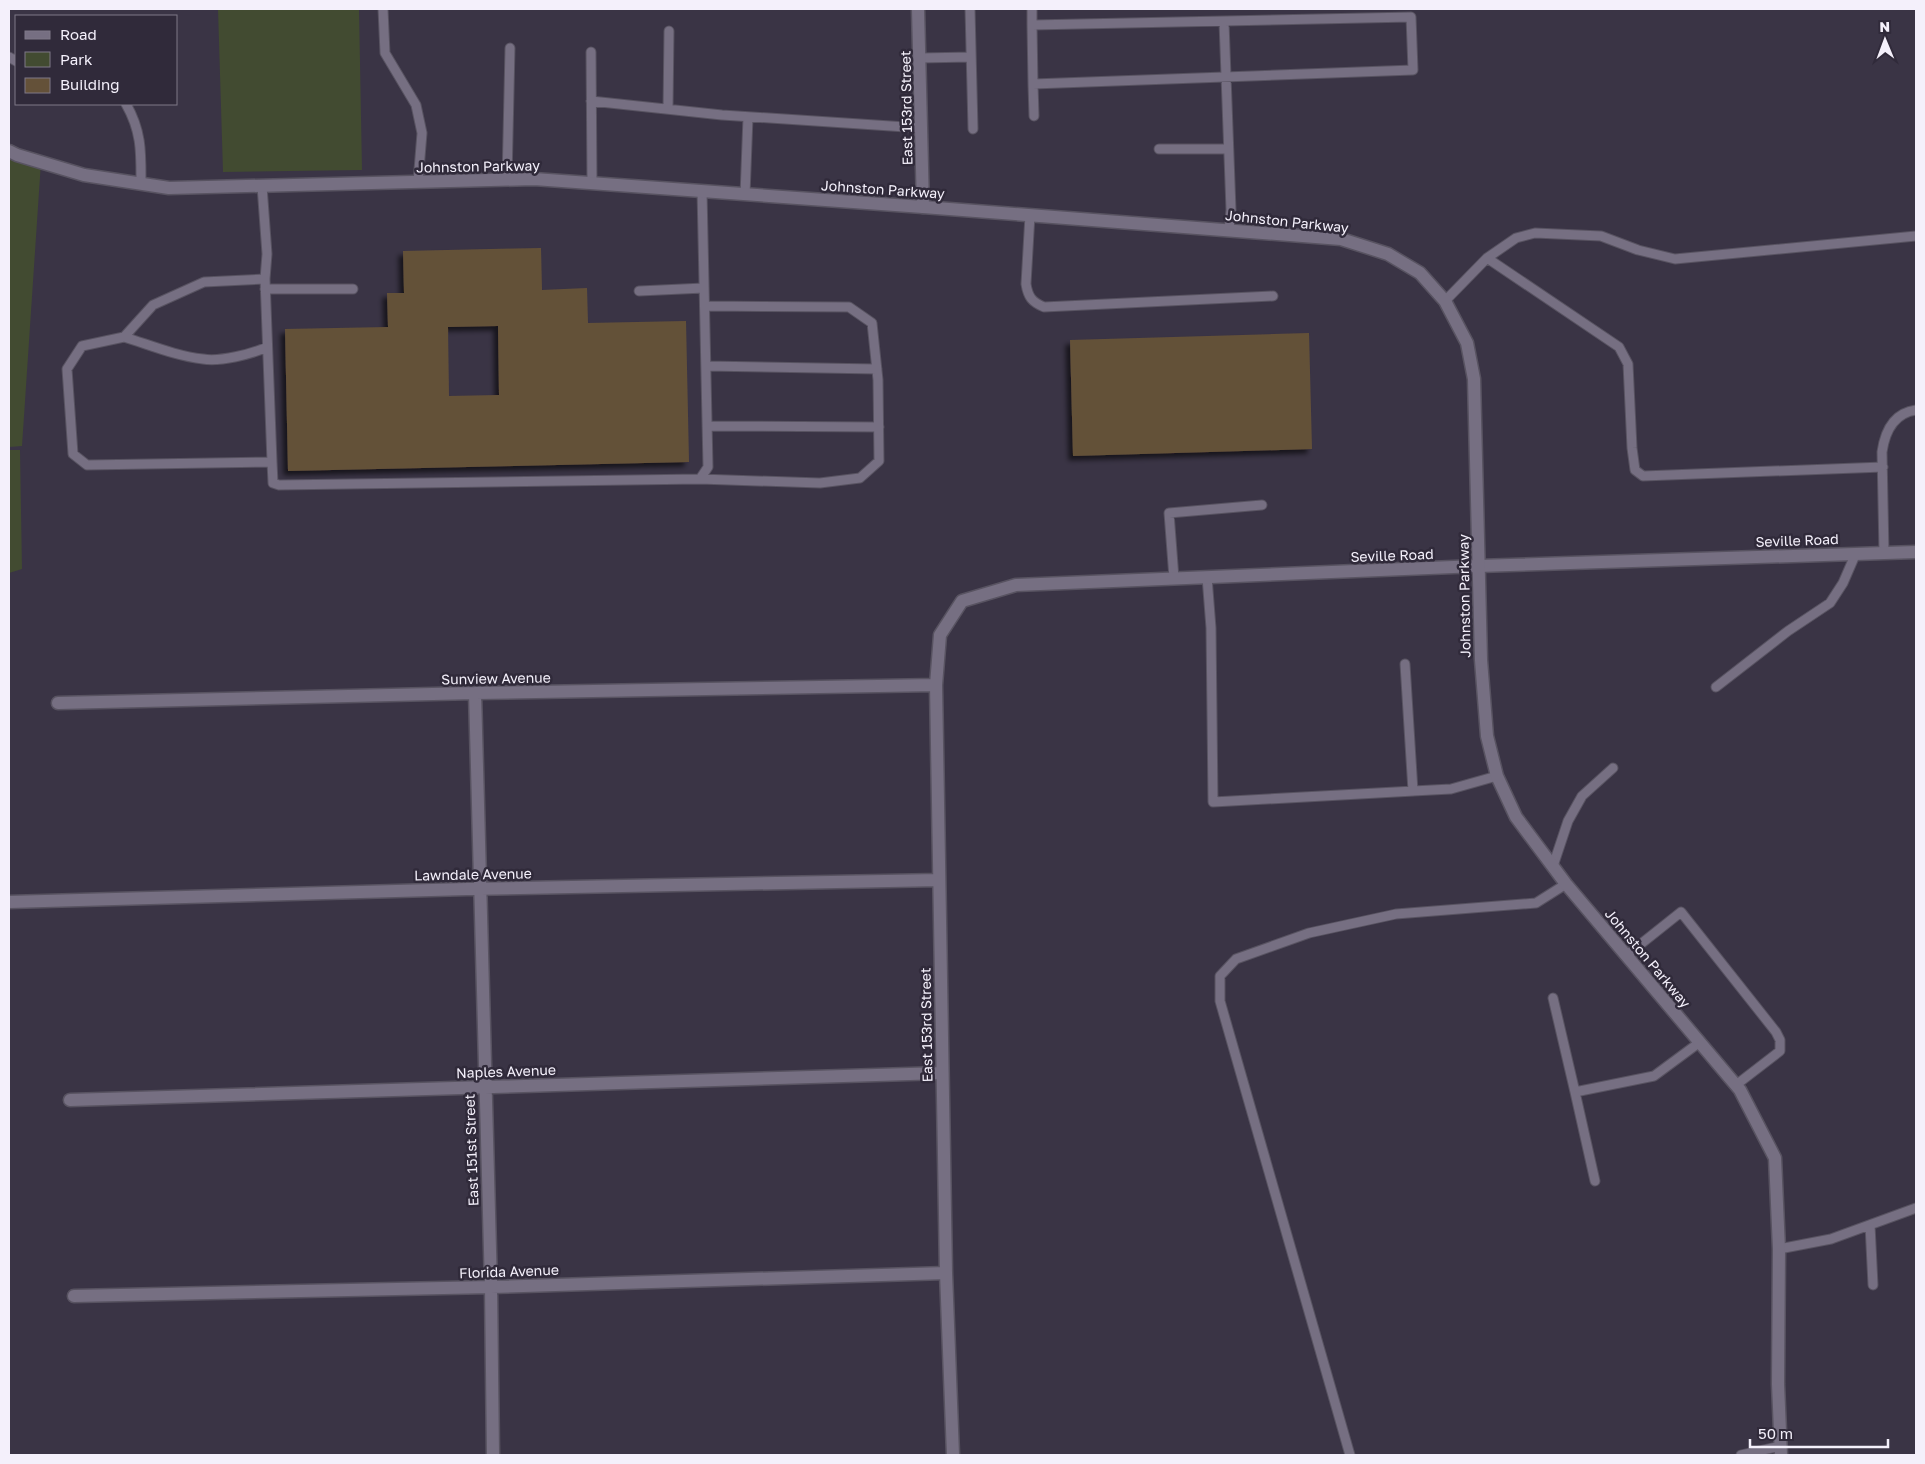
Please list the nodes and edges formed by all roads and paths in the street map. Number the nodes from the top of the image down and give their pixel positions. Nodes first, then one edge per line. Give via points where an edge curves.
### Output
1 (383, 9) edge
2 (918, 9) edge
3 (970, 9) edge
4 (1032, 9) edge
5 (1224, 22) junction
6 (1032, 25) junction
7 (669, 31) dead end
8 (510, 48) dead end
9 (591, 52) dead end
10 (971, 57) junction
11 (920, 58) junction
12 (1225, 77) junction
13 (1033, 84) junction
14 (591, 101) junction
15 (127, 105) edge
16 (668, 109) junction
17 (1034, 116) dead end
18 (748, 117) junction
19 (921, 128) junction
20 (973, 129) dead end
21 (1159, 149) dead end
22 (1228, 149) junction
23 (9, 151) edge
24 (507, 180) junction
25 (418, 182) junction
26 (592, 183) junction
27 (141, 184) junction
28 (262, 186) junction
29 (702, 191) junction
30 (745, 195) junction
31 (923, 207) junction
32 (1030, 215) junction
33 (1229, 230) junction
34 (1916, 236) edge
35 (1488, 258) junction
36 (265, 279) junction
37 (704, 288) junction
38 (265, 289) junction
39 (353, 289) dead end
40 (639, 291) dead end
41 (1273, 296) dead end
42 (1444, 301) junction
43 (705, 306) junction
44 (124, 336) junction
45 (267, 348) junction
46 (706, 366) junction
47 (877, 369) junction
48 (1916, 410) edge
49 (707, 426) junction
50 (879, 427) junction
51 (272, 462) junction
52 (1883, 467) junction
53 (700, 479) junction
54 (1262, 505) dead end
55 (1916, 552) edge
56 (1884, 553) junction
57 (1856, 554) junction
58 (1478, 566) junction
59 (1207, 577) junction
60 (1174, 578) junction
61 (962, 601) joint
62 (1405, 664) dead end
63 (936, 685) junction
64 (1716, 687) dead end
65 (475, 693) junction
66 (58, 703) dead end
67 (1613, 768) dead end
68 (1497, 776) junction
69 (1414, 791) junction
70 (1553, 866) junction
71 (939, 880) junction
72 (1566, 884) junction
73 (480, 889) junction
74 (9, 902) edge
75 (1626, 956) junction
76 (1552, 998) dead end
77 (1700, 1042) junction
78 (942, 1073) junction
79 (1736, 1085) junction
80 (484, 1087) junction
81 (1575, 1092) junction
82 (70, 1100) dead end
83 (1595, 1181) dead end
84 (1916, 1208) edge
85 (1870, 1225) junction
86 (1780, 1248) junction
87 (946, 1273) junction
88 (1873, 1285) dead end
89 (491, 1287) junction
90 (74, 1296) dead end
91 (1781, 1451) edge
92 (493, 1455) edge
93 (953, 1455) edge
94 (1350, 1455) edge
95 (1740, 1455) edge

1 - 25 lane via 385,53 416,105 422,133
2 - 11 street, East 153rd Street
3 - 10 lane
4 - 6 lane
5 - 6 lane
5 - 12 lane
5 - 12 lane via 1411,17 1413,70
6 - 13 lane
7 - 16 lane
8 - 24 lane
9 - 14 lane
10 - 11 lane
10 - 20 lane
11 - 19 street, East 153rd Street
12 - 13 lane
12 - 22 lane
13 - 17 lane
14 - 16 lane
14 - 26 lane
15 - 27 lane via 136,120 141,146
16 - 18 lane
18 - 19 lane
18 - 30 lane
19 - 31 street, East 153rd Street
21 - 22 lane
22 - 33 lane
23 - 27 street, Johnston Parkway via 84,175
24 - 25 street, Johnston Parkway
24 - 26 street, Johnston Parkway
25 - 28 street, Johnston Parkway
26 - 29 street, Johnston Parkway
27 - 28 street, Johnston Parkway via 169,188
28 - 36 lane via 267,254
29 - 30 street, Johnston Parkway
29 - 37 lane
30 - 31 street, Johnston Parkway
31 - 32 street, Johnston Parkway
32 - 33 street, Johnston Parkway
32 - 41 lane via 1026,284 1034,304 1044,307
33 - 42 street, Johnston Parkway via 1341,239 1388,254 1420,273
34 - 35 lane via 1675,259 1601,236 1535,233 1516,238
35 - 42 lane
35 - 52 lane via 1619,347 1628,364 1632,448 1635,470 1642,476
36 - 38 lane
36 - 44 lane via 204,282 153,306
37 - 40 lane
37 - 43 lane
38 - 39 lane
38 - 45 lane
42 - 58 street, Johnston Parkway via 1467,343 1474,379
43 - 46 lane
43 - 47 lane via 849,307 872,323
44 - 45 lane via 204,360 252,354
44 - 51 lane via 82,346 66,369 73,454 87,465
45 - 51 lane
46 - 47 lane
46 - 49 lane
47 - 50 lane
48 - 52 lane via 1906,411 1891,424 1884,436
49 - 50 lane
49 - 53 lane via 708,466
50 - 53 lane via 879,460 860,478 820,483
51 - 53 lane via 273,483 279,485
52 - 56 lane
54 - 60 lane via 1169,513
55 - 56 street, Seville Road
56 - 57 street, Seville Road
57 - 58 street, Seville Road
57 - 64 lane via 1844,583 1830,603
58 - 59 street, Seville Road
58 - 68 street, Johnston Parkway via 1487,736
59 - 60 street, Seville Road
59 - 69 lane via 1211,628 1213,802
60 - 61 street, Seville Road via 1016,585
61 - 63 street, East 153rd Street via 940,635
62 - 69 lane
63 - 65 street, Sunview Avenue
63 - 71 street, East 153rd Street
65 - 66 street, Sunview Avenue
65 - 73 street, East 151st Street
67 - 70 lane via 1582,796 1568,822
68 - 69 lane via 1451,789
68 - 70 street, Johnston Parkway via 1516,817
70 - 72 street, Johnston Parkway
71 - 73 street, Lawndale Avenue
71 - 78 street, East 153rd Street
72 - 75 street, Johnston Parkway
72 - 94 lane via 1536,903 1396,914 1309,933 1236,959 1220,976 1220,1001
73 - 74 street, Lawndale Avenue
73 - 80 street, East 151st Street
75 - 77 street, Johnston Parkway
75 - 79 lane via 1681,912 1780,1040 1780,1051
76 - 81 lane
77 - 79 street, Johnston Parkway
77 - 81 lane via 1654,1076
78 - 80 street, Naples Avenue
78 - 87 street, East 153rd Street
79 - 86 street, Johnston Parkway via 1775,1158
80 - 82 street, Naples Avenue
80 - 89 street, East 151st Street
81 - 83 lane
84 - 85 lane
85 - 86 lane via 1831,1239
85 - 88 lane
86 - 91 street, Johnston Parkway via 1778,1384
87 - 89 street, Florida Avenue
87 - 93 street, East 153rd Street
89 - 90 street, Florida Avenue
89 - 92 street, East 151st Street
91 - 95 lane

